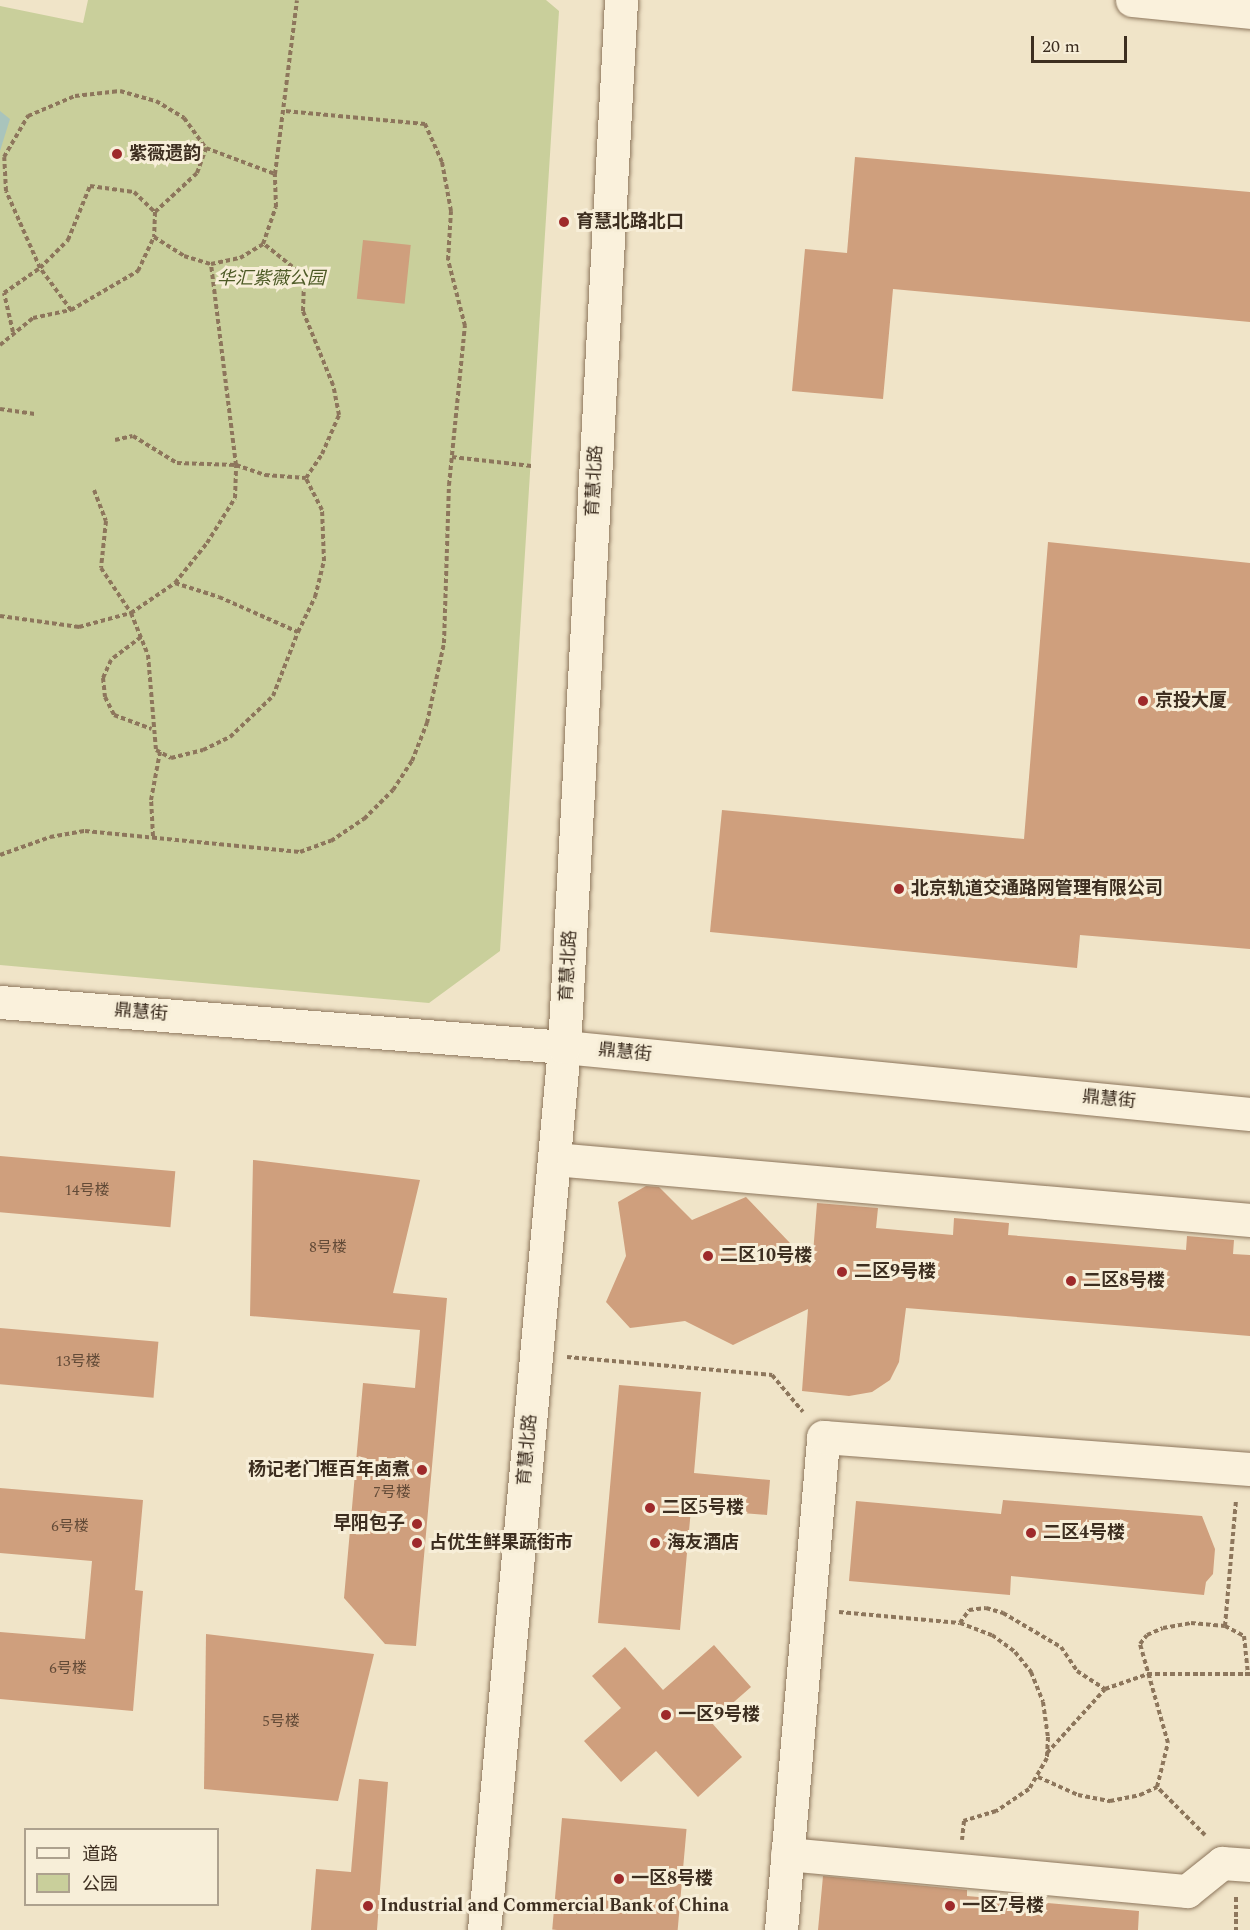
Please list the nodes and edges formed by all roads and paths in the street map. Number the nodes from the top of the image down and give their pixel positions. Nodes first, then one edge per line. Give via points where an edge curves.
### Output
1 (297, 0) edge
2 (621, 0) edge
3 (1132, 0) edge
4 (1250, 12) edge
5 (285, 111) junction
6 (206, 148) junction
7 (275, 174) junction
8 (155, 212) junction
9 (154, 237) junction
10 (263, 244) junction
11 (211, 264) junction
12 (40, 268) junction
13 (71, 310) junction
14 (13, 332) junction
15 (0, 345) edge
16 (0, 409) edge
17 (37, 414) dead end
18 (115, 440) dead end
19 (452, 457) junction
20 (236, 465) junction
21 (531, 466) dead end
22 (306, 478) junction
23 (94, 490) dead end
24 (175, 583) junction
25 (131, 614) junction
26 (0, 616) edge
27 (298, 632) junction
28 (141, 637) junction
29 (152, 729) junction
30 (160, 752) junction
31 (153, 836) junction
32 (0, 855) edge
33 (0, 1002) edge
34 (564, 1047) junction
35 (1250, 1114) edge
36 (554, 1159) junction
37 (1250, 1220) edge
38 (537, 1353) junction
39 (823, 1437) junction
40 (1244, 1468) edge
41 (808, 1610) junction
42 (960, 1623) junction
43 (1225, 1626) junction
44 (1249, 1673) edge
45 (1148, 1674) junction
46 (1105, 1689) junction
47 (1047, 1753) junction
48 (1038, 1777) junction
49 (1157, 1787) junction
50 (787, 1854) junction
51 (1236, 1864) edge
52 (960, 1870) junction
53 (484, 1930) edge
54 (781, 1930) edge

1 - 5 path
2 - 34 street, 育慧北路
3 - 4 street
5 - 7 path
5 - 19 path via 425,124 442,162 451,211 448,260 465,326
6 - 7 path
6 - 8 path via 197,173
6 - 12 path via 184,118 156,100 120,91 75,96 28,116 4,157 6,191
7 - 10 path via 276,207
8 - 9 path
8 - 12 path via 134,192 90,186 68,240
9 - 11 path via 184,256
9 - 13 path via 138,271
10 - 11 path via 240,258
10 - 22 path via 304,276 303,311 333,386 339,415 322,454
11 - 20 path
12 - 13 path
12 - 14 path via 4,292
13 - 14 path via 33,318
14 - 15 path
16 - 17 path
18 - 20 path via 133,436 177,463
19 - 21 path
19 - 31 path via 444,643 428,723 412,761 393,790 364,819 331,841 300,852
20 - 22 path via 265,475
20 - 24 path via 235,498 207,543
22 - 27 path via 322,510 324,561 315,597
23 - 25 path via 106,521 101,568
24 - 25 path
24 - 27 path via 219,597
25 - 26 path via 79,627
25 - 28 path
27 - 30 path via 273,696 230,737 203,750 171,758
28 - 29 path via 152,682
28 - 29 path via 111,660 103,678 105,697 114,715
29 - 30 path
30 - 31 path via 151,801
31 - 32 path via 85,831 50,837
33 - 34 street, 鼎慧街
34 - 35 street, 鼎慧街
34 - 36 street, 育慧北路
36 - 37 street
36 - 38 street, 育慧北路
38 - 39 path via 772,1375
38 - 53 street, 育慧北路
39 - 40 street
39 - 41 street
40 - 43 path
41 - 42 path
41 - 50 street
42 - 46 path via 969,1610 986,1608 1003,1613 1061,1647 1077,1671
42 - 47 path via 992,1635 1015,1652 1031,1672 1042,1702
43 - 44 path via 1244,1636
43 - 45 path via 1191,1623 1147,1635 1140,1644
44 - 45 path
45 - 46 path
45 - 49 path via 1168,1743
46 - 47 path
47 - 48 path
48 - 49 path via 1078,1795 1110,1801
48 - 52 path via 1016,1799 996,1811 964,1821
49 - 51 path
50 - 52 street
50 - 54 street
51 - 52 street via 1187,1891

